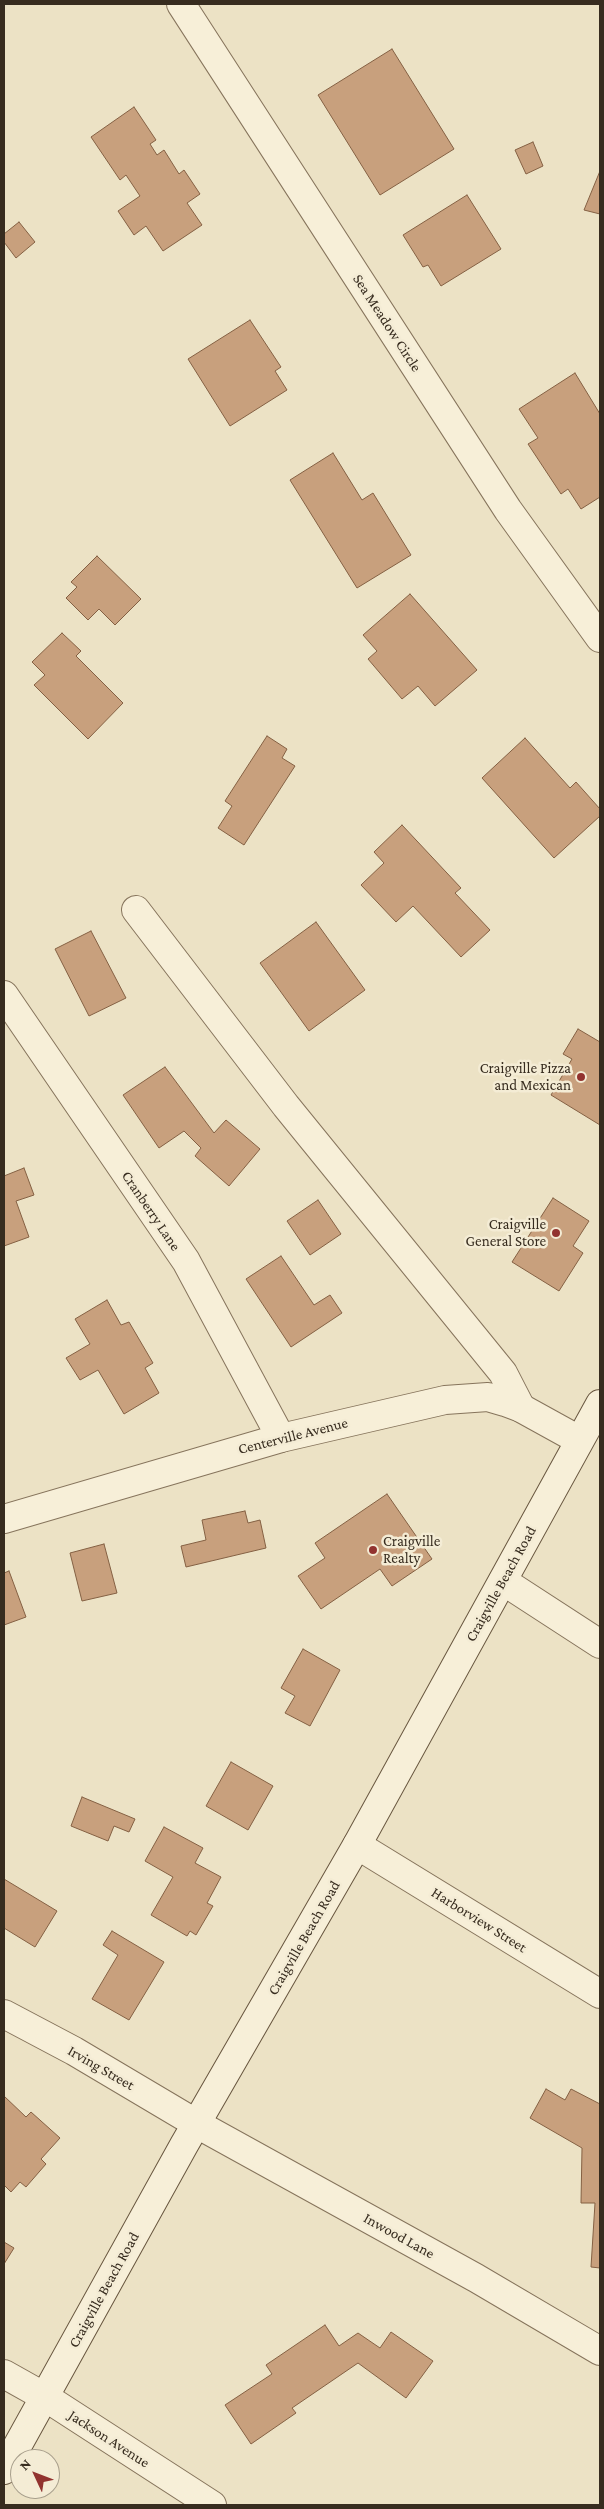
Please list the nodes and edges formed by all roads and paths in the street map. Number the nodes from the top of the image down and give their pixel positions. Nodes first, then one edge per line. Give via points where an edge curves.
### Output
1 (181, 4) edge
2 (600, 638) edge
3 (136, 910) dead end
4 (4, 995) edge
5 (600, 1404) edge
6 (521, 1408) junction
7 (280, 1438) junction
8 (580, 1440) junction
9 (4, 1519) edge
10 (503, 1581) junction
11 (600, 1644) edge
12 (357, 1845) junction
13 (600, 1994) edge
14 (4, 2014) edge
15 (197, 2124) junction
16 (600, 2351) edge
17 (4, 2374) edge
18 (45, 2397) junction
19 (4, 2470) edge
20 (212, 2505) edge

1 - 2 street, Sea Meadow Circle via 508,510
3 - 6 street via 286,1106 503,1373
4 - 7 street, Cranberry Lane via 186,1261
5 - 8 street, Craigville Beach Road
6 - 7 street, Centerville Avenue via 488,1398 445,1400
6 - 8 street, Centerville Avenue
7 - 9 street, Centerville Avenue
8 - 10 street, Craigville Beach Road
10 - 11 street
10 - 12 street, Craigville Beach Road
12 - 13 street, Harborview Street
12 - 15 street, Craigville Beach Road
14 - 15 street, Irving Street via 74,2051
15 - 16 street, Inwood Lane via 476,2278
15 - 18 street, Craigville Beach Road
17 - 18 street, Jackson Avenue
18 - 19 street, Craigville Beach Road
18 - 20 street, Jackson Avenue

